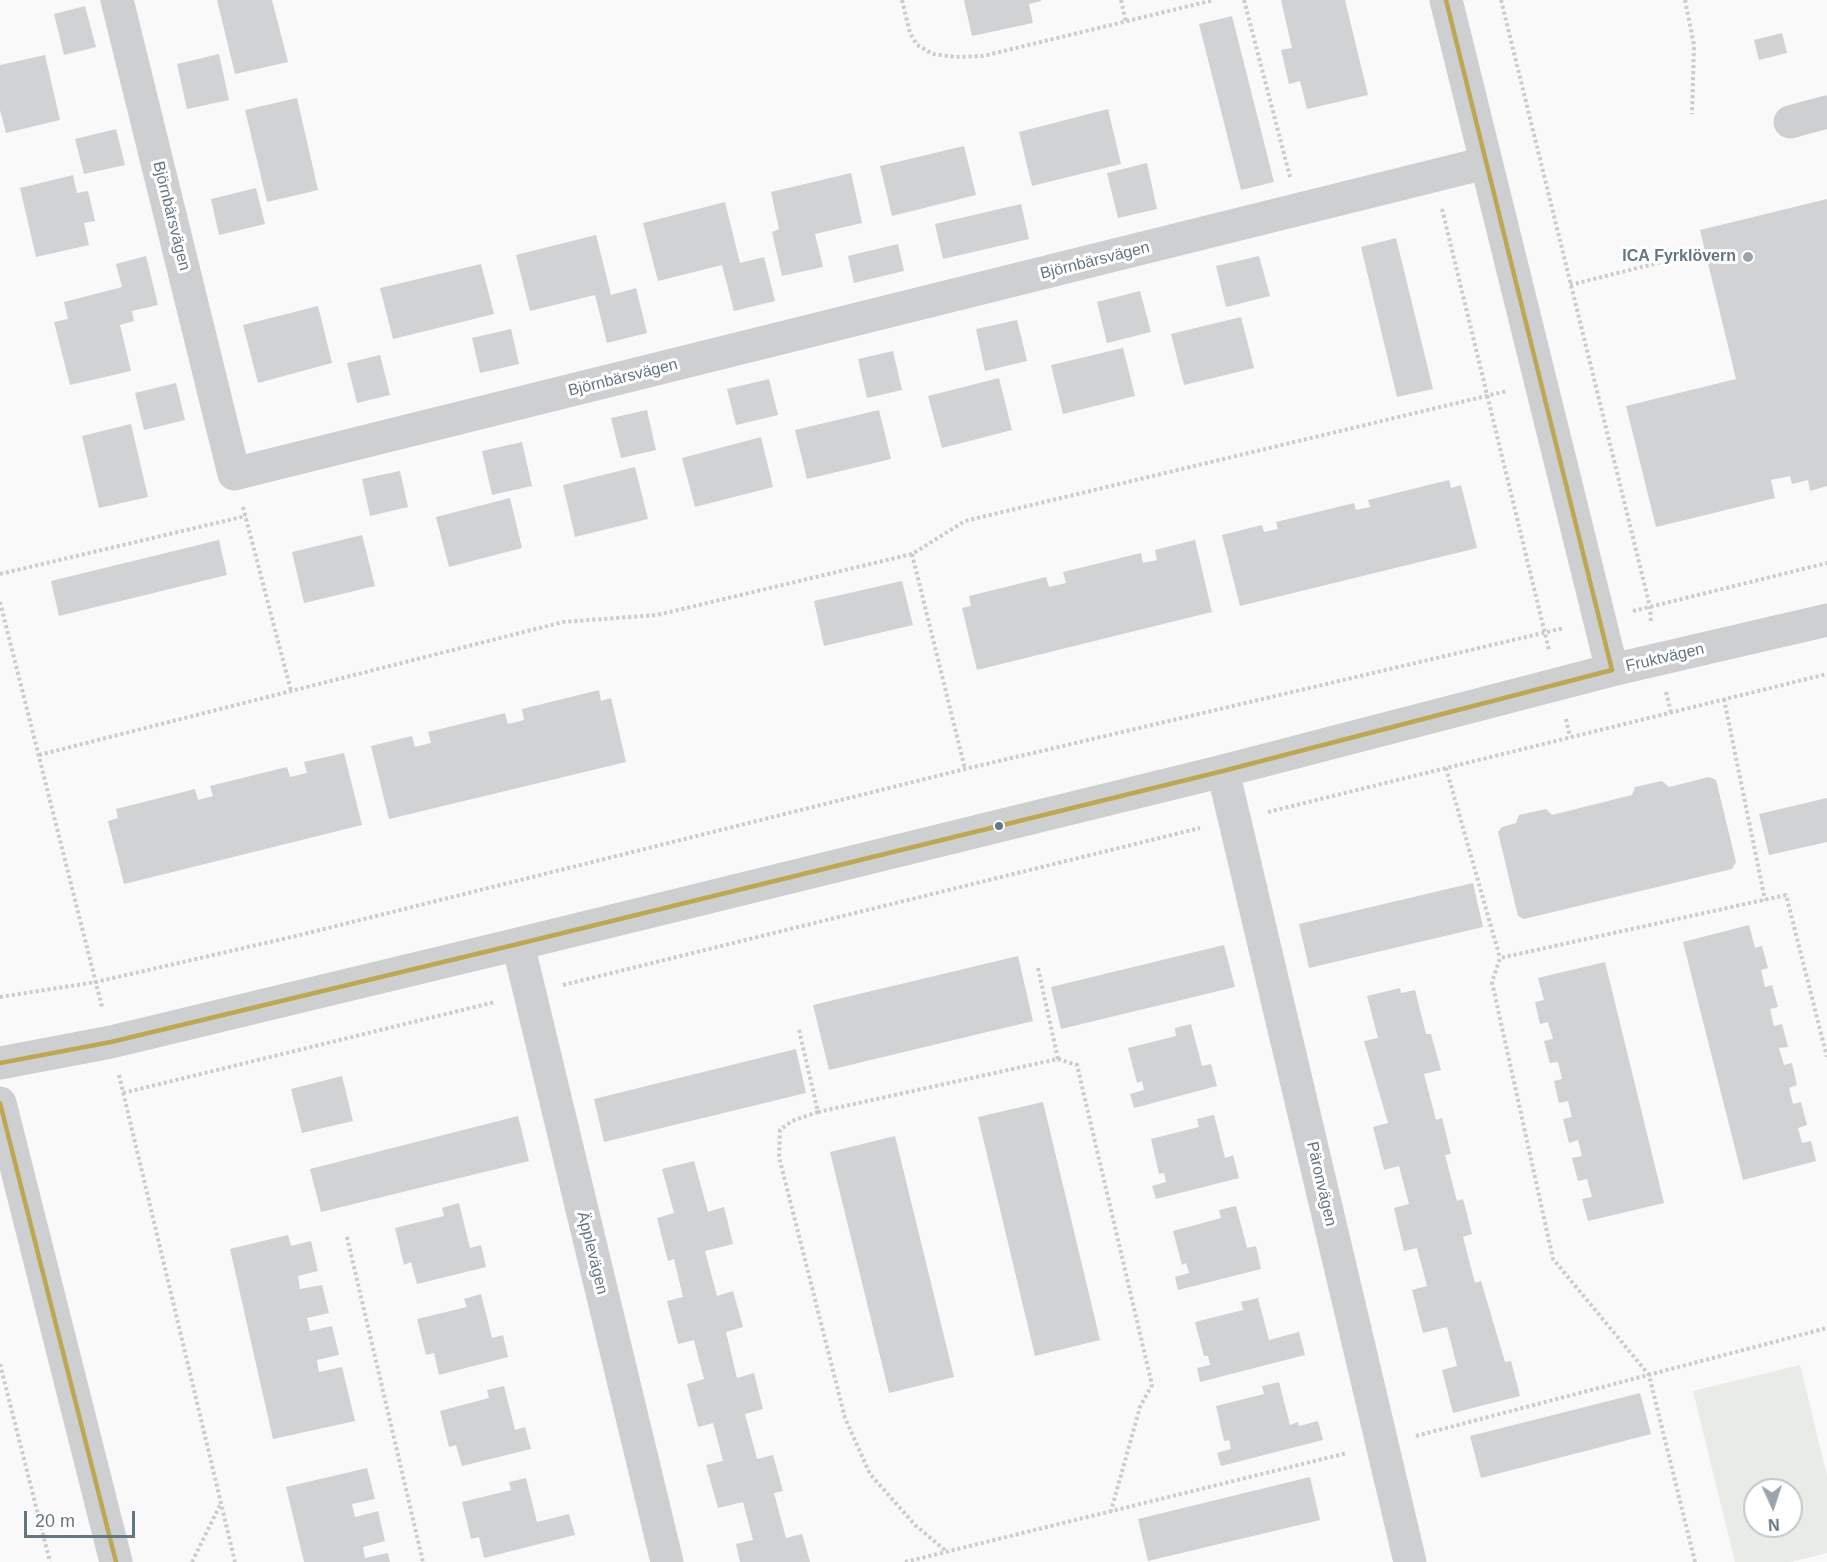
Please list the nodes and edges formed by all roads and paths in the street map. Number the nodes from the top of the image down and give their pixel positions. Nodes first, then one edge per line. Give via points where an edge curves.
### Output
1 (117, 0) edge
2 (902, 0) edge
3 (1121, 0) edge
4 (1214, 0) edge
5 (1244, 0) edge
6 (1446, 0) edge
7 (1500, 0) edge
8 (1685, 0) edge
9 (1126, 22) junction
10 (1827, 112) edge
11 (1692, 114) dead end
12 (1790, 122) dead end
13 (1485, 163) junction
14 (1434, 176) junction
15 (1298, 210) junction
16 (1697, 253) dead end
17 (1570, 285) junction
18 (1540, 384) junction
19 (1487, 396) junction
20 (234, 474) junction
21 (246, 516) junction
22 (912, 554) junction
23 (1827, 564) edge
24 (0, 574) edge
25 (0, 602) edge
26 (1650, 607) junction
27 (1600, 619) junction
28 (1827, 620) edge
29 (1545, 632) junction
30 (1657, 659) junction
31 (1612, 670) junction
32 (1827, 674) edge
33 (1557, 684) junction
34 (291, 691) junction
35 (1724, 699) junction
36 (1671, 712) junction
37 (1570, 737) junction
38 (39, 755) junction
39 (1446, 768) junction
40 (965, 770) junction
41 (1223, 771) junction
42 (1234, 820) junction
43 (1765, 900) junction
44 (518, 944) junction
45 (1500, 958) junction
46 (1038, 968) dead end
47 (96, 982) junction
48 (530, 993) junction
49 (0, 997) edge
50 (799, 1030) dead end
51 (111, 1042) junction
52 (1827, 1057) edge
53 (1058, 1059) junction
54 (0, 1063) edge
55 (123, 1093) junction
56 (0, 1103) edge
57 (818, 1112) junction
58 (347, 1237) dead end
59 (0, 1364) edge
60 (221, 1502) junction
61 (1111, 1511) dead end
62 (947, 1552) dead end
63 (50, 1562) edge
64 (116, 1562) edge
65 (192, 1562) edge
66 (235, 1562) edge
67 (423, 1562) edge
68 (667, 1562) edge
69 (1410, 1562) edge
70 (1695, 1562) edge

1 - 20 street, Björnbärsvägen
2 - 9 path via 909,33 917,45 933,54 956,57 983,56
3 - 9 path
4 - 9 path
5 - 15 path
6 - 13 street
7 - 17 path
8 - 11 path via 1694,45
10 - 12 street
13 - 14 street, Björnbärsvägen
13 - 18 street
14 - 15 street, Björnbärsvägen
14 - 19 path
15 - 20 street, Björnbärsvägen
16 - 17 path
17 - 26 path
18 - 19 path
18 - 27 street
19 - 22 path via 964,521
19 - 29 path
20 - 21 path
21 - 24 path
21 - 34 path
22 - 34 path via 657,615 562,622
22 - 40 path
23 - 26 path
25 - 38 path
26 - 27 path
26 - 30 path
27 - 29 path
27 - 31 street
28 - 30 street, Fruktvägen
29 - 33 path
29 - 40 path
30 - 31 street, Fruktvägen
30 - 36 path
31 - 33 street, Fruktvägen
32 - 35 path
33 - 37 path
33 - 41 street, Fruktvägen
34 - 38 path
35 - 36 path
35 - 43 path
36 - 37 path
37 - 39 path
38 - 47 path
39 - 42 path
39 - 45 path
40 - 47 path via 300,936
41 - 42 street, Päronvägen
41 - 44 street, Fruktvägen
42 - 48 path
42 - 69 street, Päronvägen
43 - 45 path
43 - 52 path via 1786,895
44 - 48 street, Äpplevägen
44 - 51 street, Fruktvägen
45 - 70 path via 1492,982 1553,1258 1649,1375
46 - 53 path
47 - 49 path
47 - 51 path
48 - 55 path
48 - 68 street, Äpplevägen
50 - 57 path
51 - 54 street, Fruktvägen
51 - 55 path
53 - 57 path
53 - 61 path via 1077,1065 1152,1385 1140,1407
55 - 60 path
56 - 64 street
57 - 62 path via 792,1120 780,1130 778,1157 845,1418 870,1474 915,1525
58 - 67 path
59 - 63 path
60 - 65 path
60 - 66 path

